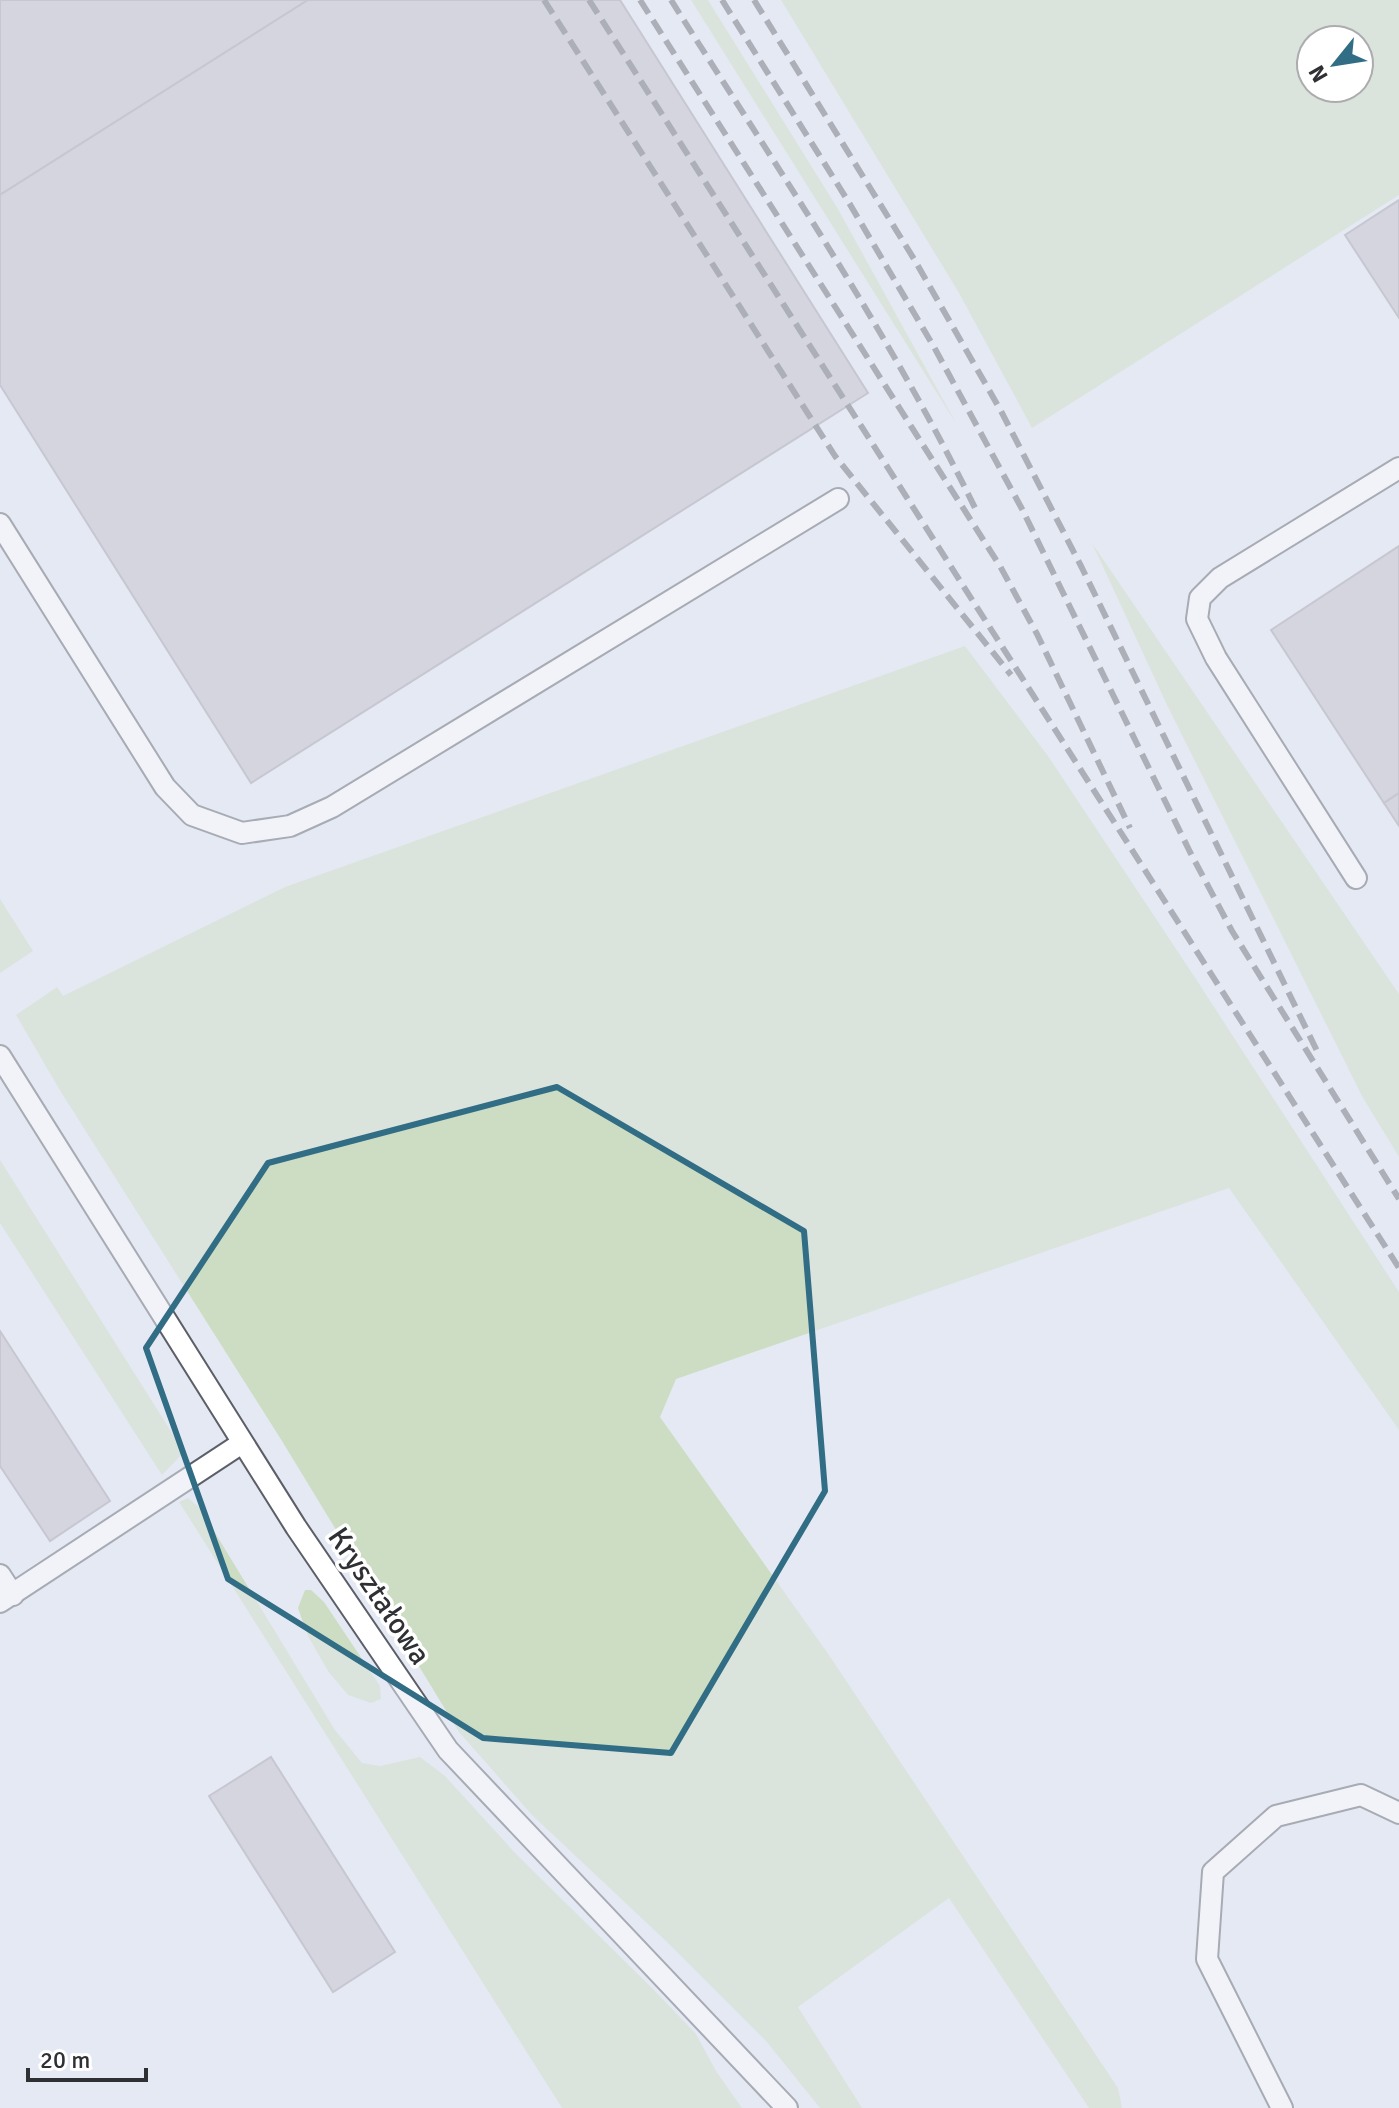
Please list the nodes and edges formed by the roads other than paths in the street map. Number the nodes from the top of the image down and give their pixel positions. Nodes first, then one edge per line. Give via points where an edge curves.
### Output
1 (1399, 468) edge
2 (838, 499) dead end
3 (0, 524) edge
4 (1356, 878) dead end
5 (0, 1056) edge
6 (242, 1443) junction
7 (0, 1575) edge
8 (6, 1598) edge
9 (1399, 1813) edge
10 (787, 2108) edge
11 (1282, 2108) edge

1 - 4 lane via 1220,578 1200,598 1197,619 1216,658
2 - 3 lane via 332,807 290,826 242,833 192,815 165,787
5 - 6 lane, Kryształowa
6 - 8 lane
6 - 10 lane, Kryształowa via 448,1750
7 - 8 lane
9 - 11 lane via 1361,1795 1276,1816 1213,1872 1207,1959

